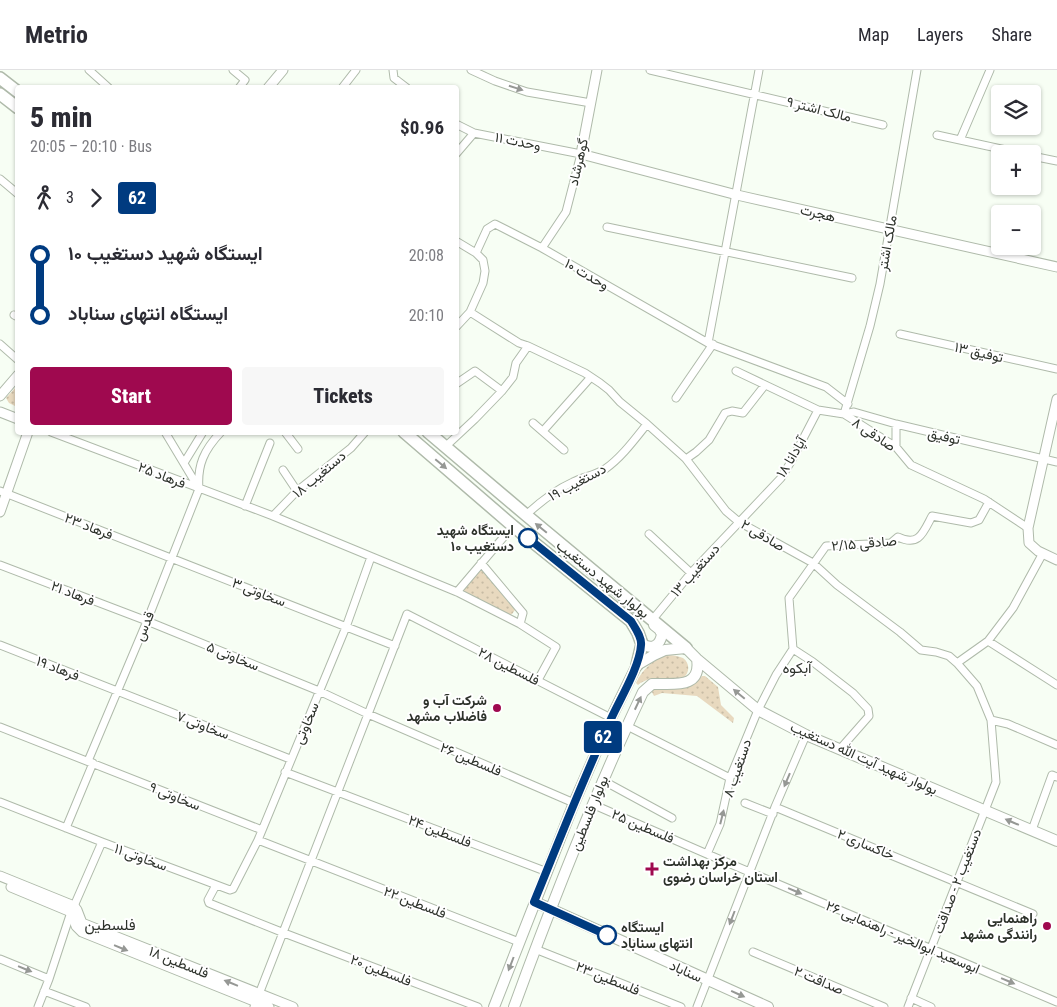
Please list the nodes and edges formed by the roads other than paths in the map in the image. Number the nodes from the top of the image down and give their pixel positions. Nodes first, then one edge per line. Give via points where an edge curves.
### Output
1 (89, 70) edge
2 (233, 70) edge
3 (283, 70) edge
4 (356, 70) edge
5 (393, 70) edge
6 (471, 70) edge
7 (598, 70) edge
8 (650, 70) edge
9 (759, 70) edge
10 (917, 70) edge
11 (990, 70) edge
12 (0, 78) edge
13 (106, 85) edge
14 (241, 85) edge
15 (270, 85) edge
16 (344, 85) edge
17 (403, 85) edge
18 (15, 90) edge
19 (0, 94) edge
20 (755, 94) junction
21 (591, 104) junction
22 (15, 106) edge
23 (883, 125) dead end
24 (459, 126) edge
25 (474, 133) junction
26 (937, 135) dead end
27 (960, 140) junction
28 (991, 147) edge
29 (459, 150) edge
30 (581, 154) junction
31 (1041, 158) edge
32 (1057, 161) edge
33 (0, 179) edge
34 (15, 192) edge
35 (737, 195) junction
36 (607, 226) dead end
37 (889, 229) junction
38 (459, 243) edge
39 (542, 248) junction
40 (476, 252) junction
41 (726, 252) junction
42 (1057, 266) edge
43 (852, 278) dead end
44 (470, 312) junction
45 (459, 324) edge
46 (900, 334) dead end
47 (0, 344) edge
48 (711, 344) junction
49 (528, 346) junction
50 (15, 357) edge
51 (1057, 370) edge
52 (736, 371) dead end
53 (591, 376) junction
54 (15, 378) edge
55 (459, 382) edge
56 (765, 384) junction
57 (502, 391) junction
58 (0, 396) edge
59 (676, 398) dead end
60 (1057, 399) edge
61 (848, 404) junction
62 (818, 410) junction
63 (0, 412) edge
64 (844, 414) junction
65 (15, 418) edge
66 (533, 423) dead end
67 (647, 424) junction
68 (896, 424) junction
69 (543, 431) junction
70 (459, 433) edge
71 (27, 435) edge
72 (59, 435) edge
73 (167, 435) edge
74 (202, 435) edge
75 (218, 435) edge
76 (287, 435) edge
77 (362, 435) edge
78 (407, 435) edge
79 (431, 435) edge
80 (457, 435) edge
81 (270, 443) dead end
82 (896, 446) junction
83 (445, 447) junction
84 (298, 449) dead end
85 (564, 450) dead end
86 (686, 459) junction
87 (1043, 459) junction
88 (1057, 462) edge
89 (184, 464) junction
90 (282, 470) dead end
91 (199, 489) junction
92 (297, 491) junction
93 (4, 492) edge
94 (989, 502) junction
95 (245, 506) junction
96 (0, 512) edge
97 (526, 515) junction
98 (273, 516) junction
99 (739, 522) junction
100 (513, 526) junction
101 (1028, 528) junction
102 (649, 534) dead end
103 (1043, 553) junction
104 (371, 557) junction
105 (171, 558) junction
106 (1057, 560) edge
107 (481, 563) junction
108 (812, 563) junction
109 (0, 565) edge
110 (691, 573) junction
111 (457, 592) junction
112 (635, 605) junction
113 (653, 619) junction
114 (147, 621) junction
115 (520, 624) junction
116 (346, 627) junction
117 (988, 641) junction
118 (642, 644) junction
119 (0, 645) edge
120 (395, 646) junction
121 (686, 648) junction
122 (793, 649) junction
123 (697, 659) junction
124 (957, 663) junction
125 (637, 665) junction
126 (538, 680) junction
127 (1057, 685) edge
128 (116, 691) junction
129 (319, 691) junction
130 (758, 710) junction
131 (368, 714) junction
132 (611, 718) junction
133 (991, 720) junction
134 (627, 726) junction
135 (0, 727) edge
136 (806, 735) junction
137 (1057, 745) edge
138 (840, 749) junction
139 (290, 759) junction
140 (90, 762) junction
141 (285, 772) junction
142 (1057, 777) edge
143 (730, 778) junction
144 (602, 780) junction
145 (338, 793) junction
146 (0, 802) edge
147 (574, 803) junction
148 (745, 803) dead end
149 (592, 804) junction
150 (774, 810) junction
151 (985, 811) junction
152 (672, 818) dead end
153 (66, 828) junction
154 (262, 830) junction
155 (1032, 830) junction
156 (1056, 839) edge
157 (258, 840) junction
158 (102, 842) junction
159 (707, 854) junction
160 (311, 861) junction
161 (542, 870) dead end
162 (750, 872) junction
163 (0, 876) edge
164 (957, 881) junction
165 (0, 882) edge
166 (216, 884) junction
167 (235, 887) joint
168 (534, 902) junction
169 (73, 909) junction
170 (550, 909) junction
171 (1033, 914) dead end
172 (284, 933) junction
173 (520, 942) junction
174 (536, 948) junction
175 (931, 948) junction
176 (753, 952) dead end
177 (0, 959) edge
178 (49, 979) junction
179 (708, 980) junction
180 (44, 991) junction
181 (911, 998) junction
182 (257, 1001) edge
183 (1057, 1002) edge
184 (38, 1007) edge
185 (86, 1007) edge
186 (269, 1007) edge
187 (293, 1007) edge
188 (478, 1007) edge
189 (494, 1007) edge
190 (514, 1007) edge
191 (681, 1007) edge
192 (697, 1007) edge
193 (768, 1007) edge
194 (884, 1007) edge
195 (908, 1007) edge
196 (931, 1007) edge

1 - 13 street
2 - 14 street via 245,80
3 - 15 street
4 - 16 street
5 - 17 street via 394,78
6 -> 21 street via 527,92
7 - 21 street, گوهرشاد
8 - 20 street, مالک اشتر ۹
9 - 20 street
10 - 37 street, مالک اشتر
11 - 27 street
12 - 18 main road
19 - 22 main road
20 - 23 street, مالک اشتر ۹
20 - 35 street
21 - 30 street, گوهرشاد
24 - 25 street, وحدت ۱۱
25 - 29 street
25 - 30 street, وحدت ۱۱
26 - 27 street
27 - 28 street
30 - 35 street, هجرت
30 - 39 street, گوهرشاد via 566,212
31 - 32 street
33 - 34 street
35 - 37 street, هجرت
35 - 41 street
36 - 41 street
37 - 42 street, هجرت
37 - 61 street, مالک اشتر via 880,284
38 - 40 street
39 - 40 street, وحدت ۱۰ via 495,224 487,229
39 - 48 street, وحدت ۱۰
40 - 44 street via 483,260 485,271
41 - 43 street
41 - 48 street
44 - 45 street
44 - 49 street, صادقی ۲
46 - 51 street, توفیق ۱۳
47 - 50 street
48 - 59 street
48 - 61 street, وحدت ۱۰ via 826,386
49 - 53 street, صادقی ۲
49 - 57 street
52 - 56 street, صادقی ۸
53 - 67 street, صادقی ۲
53 - 69 street
54 - 58 street
55 - 57 street via 475,371
56 - 62 street, صادقی ۸
56 - 86 street via 743,412 725,413 710,440
57 - 70 street
60 - 87 street
61 - 64 street, مالک اشتر
62 - 64 street, صادقی ۸
62 - 99 street, آپادانا ۱۸ via 780,478
63 - 65 street
64 - 68 street, توفیق via 854,412
64 - 82 street, صادقی ۸
66 - 69 street
67 - 86 street, صادقی ۲
67 - 97 street, دستغیب ۱۹ via 604,469 558,490
68 - 82 street
68 - 87 street, توفیق
69 - 85 street
71 - 93 street
72 - 91 street, فرهاد ۲۵
73 - 89 street
74 - 89 street
75 - 91 street, قدس via 201,462
76 - 84 street
77 - 92 street, دستغیب ۱۸
78 -> 100 main road, بولوار شهید دستغیب
79 - 83 main road, بولوار شهید دستغیب
80 - 83 street
81 - 95 street
82 - 94 street, صادقی ۸ via 911,465
83 - 97 main road, بولوار شهید دستغیب
86 - 99 street, صادقی ۲ via 726,511
87 - 88 street, توفیق
87 - 101 street
89 - 91 street
90 - 92 street
91 - 95 street, فرهاد ۲۵
91 - 105 street, قدس
92 - 98 street, دستغیب ۱۸
93 - 96 street
93 - 105 street, فرهاد ۲۳
94 - 101 street, صادقی ۸
94 - 108 street, صادقی ۲/۱۵ via 979,520 971,523 932,516 922,535 914,540 898,537 891,543 826,546
95 - 98 street, فرهاد ۲۵
112 -> 97 main road, بولوار شهید دستغیب
98 - 104 street, فرهاد ۲۵
99 - 108 street, صادقی ۲
99 - 110 street, دستغیب ۱۳
100 - 107 street
100 - 118 main road, بولوار شهید دستغیب via 631,621
101 - 103 street via 1029,543
102 - 110 street
103 - 106 street
103 - 117 street via 1012,608
104 - 111 street, فرهاد ۲۵
104 - 116 street, سخاوتی
105 - 114 street, قدس
105 - 116 street, سخاوتی ۳
107 - 111 street
107 - 115 street via 523,613
108 - 122 street via 789,598
108 - 124 street, صادقی ۲ via 921,650 948,656
109 - 114 street, فرهاد ۲۱
110 - 113 street, دستغیب ۱۳
111 - 115 street
112 - 113 main road, بولوار شهید دستغیب
112 - 118 main road via 639,613 662,634 656,646
113 - 121 main road, بولوار شهید دستغیب
114 - 128 street, قدس
114 - 129 street, سخاوتی ۵
115 - 126 street via 556,647
116 - 120 street, سخاوتی ۳
116 - 129 street, سخاوتی
117 - 124 street
117 - 127 street
118 - 125 main road
119 - 128 street, فرهاد ۱۹
120 - 126 street, فلسطین ۲۸ via 407,614
120 - 131 street
121 - 123 main road, بولوار شهید آیت الله دستغیب
121 - 125 main road via 664,650
122 - 130 street, دستغیب ۸
122 - 138 street via 853,693 868,709 870,716
130 -> 123 main road, بولوار شهید آیت الله دستغیب
134 -> 123 main road, بولوار فلسطین via 643,692 652,684 680,684 692,680 698,668
124 - 133 street, صادقی ۲ via 977,686
125 - 132 main road, بولوار فلسطین
126 - 132 street, فلسطین ۲۸
128 - 139 street, سخاوتی ۷
128 - 140 street, قدس
129 - 131 street, سخاوتی ۵
129 - 139 street, سخاوتی
130 - 136 main road, بولوار شهید آیت الله دستغیب
130 - 143 street, دستغیب ۸
131 - 145 street
131 - 147 street, فلسطین ۲۶
132 - 147 main road, بولوار فلسطین
133 - 137 street
133 - 151 street, دستغیب ۲ - صداقت via 996,782
134 - 143 street
134 - 144 main road, بولوار فلسطین
135 - 140 street, سخاوتی ۹
136 - 138 main road, بولوار شهید آیت الله دستغیب
136 -> 150 street
138 - 151 main road, بولوار شهید آیت الله دستغیب
139 - 141 street, سخاوتی
140 - 153 street, قدس
140 - 154 street, سخاوتی ۹
141 - 145 street, فلسطین ۲۴
141 - 154 street, سخاوتی
142 - 155 street via 1052,775
159 -> 143 street, دستغیب ۸ via 720,824
144 - 149 main road, بولوار فلسطین
144 - 152 street
145 - 160 street
145 - 161 street, فلسطین ۲۴
146 - 153 street, سخاوتی ۱۱
147 - 168 main road, بولوار فلسطین
148 - 150 street, خاکساری ۲
149 - 159 street, فلسطین ۲۵
149 - 170 main road, بولوار فلسطین
150 - 162 street
150 - 164 street, خاکساری ۲
155 -> 151 main road, بولوار شهید آیت الله دستغیب
151 - 164 street, دستغیب ۲ - صداقت
153 - 158 street, سخاوتی ۱۱
154 - 157 street, سخاوتی
155 - 156 main road, بولوار شهید آیت الله دستغیب
157 - 160 street, فلسطین ۲۲
157 - 167 street, سخاوتی
158 - 166 street, سخاوتی ۱۱
158 - 169 street
159 - 162 street, فلسطین ۲۵
160 - 172 street
160 - 173 street, فلسطین ۲۲
162 -> 175 street, ابوسعید ابوالخیر - راهنمایی ۲۶
162 -> 179 street
163 - 169 street
164 - 171 street, خاکساری ۲
164 - 175 street, دستغیب ۲ - صداقت
165 - 169 street
166 - 167 street, سخاوتی ۱۱ via 230,890
166 - 172 street, فلسطین ۲۰ via 209,903
168 - 170 main road, سناباد
168 - 173 main road, بولوار فلسطین
169 - 178 street
169 - 182 street, فلسطین ۱۸ via 77,910 82,923
170 - 174 main road, بولوار فلسطین
170 - 179 main road, سناباد
172 - 182 street
172 - 188 street, فلسطین ۲۰
173 -> 189 main road, بولوار فلسطین
174 - 190 main road, بولوار فلسطین
174 - 191 street, فلسطین ۲۳
175 - 181 street, دستغیب ۲ - صداقت
175 -> 183 street, ابوسعید ابوالخیر - راهنمایی ۲۶
176 - 194 street, صداقت ۲
177 -> 178 street
178 - 180 street
179 - 192 street
179 -> 193 main road, سناباد
180 - 184 street
180 - 185 street
181 - 195 street, دستغیب ۲ - صداقت
181 - 196 street
182 - 186 street, فلسطین ۱۸
182 - 187 street, فلسطین ۱۸

